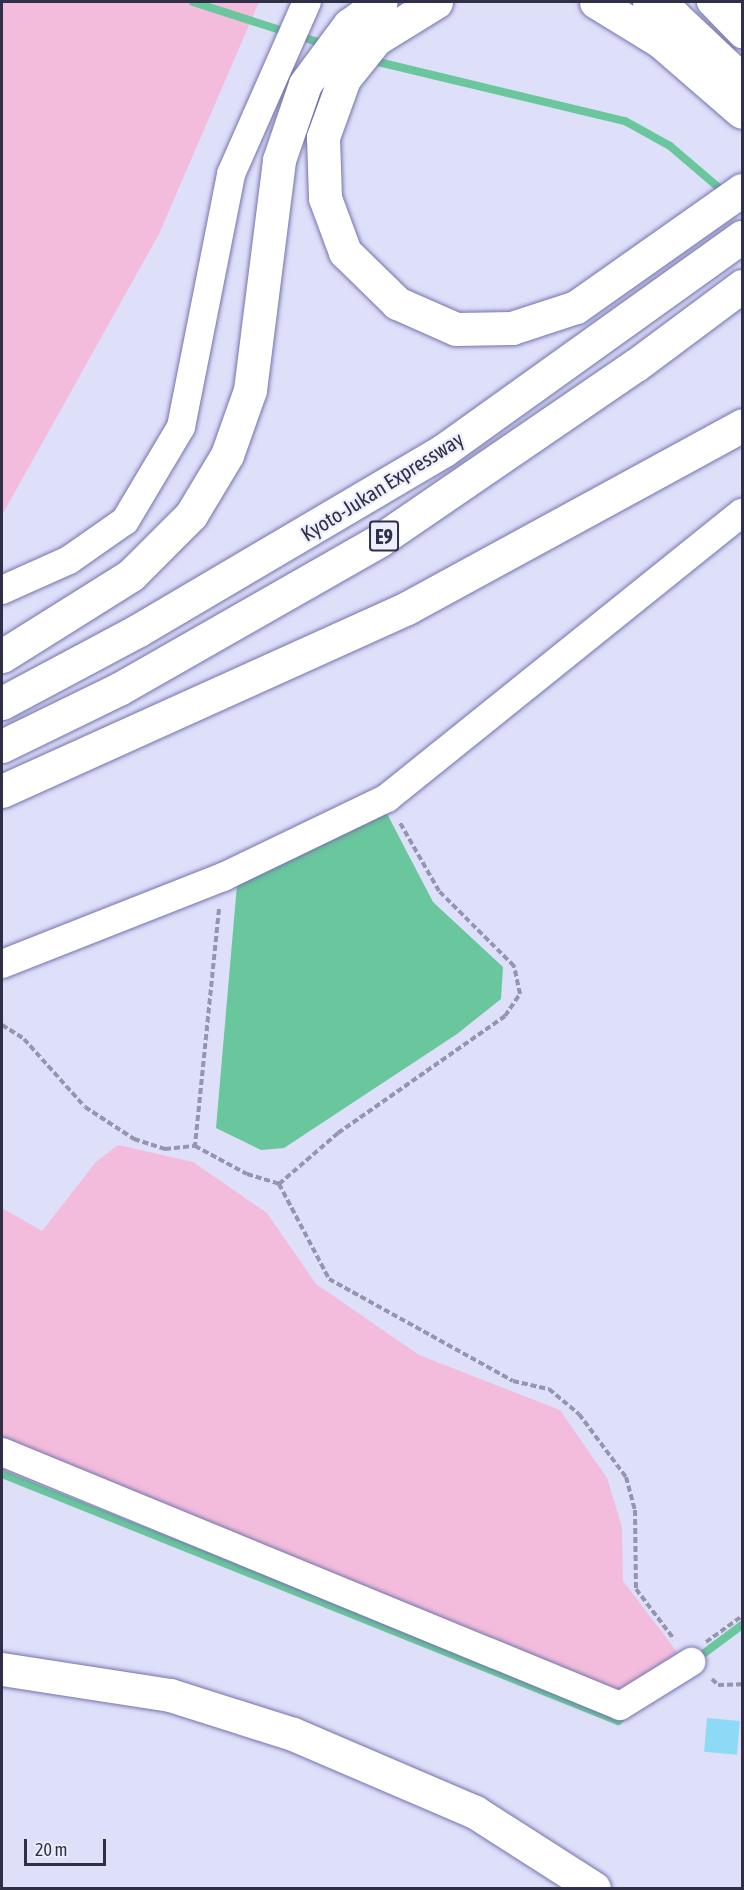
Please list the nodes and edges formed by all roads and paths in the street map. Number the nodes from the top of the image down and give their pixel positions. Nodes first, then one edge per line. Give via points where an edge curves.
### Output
1 (307, 2) edge
2 (381, 2) edge
3 (436, 2) edge
4 (596, 2) edge
5 (649, 2) edge
6 (711, 2) edge
7 (742, 34) edge
8 (742, 80) edge
9 (742, 112) edge
10 (742, 190) edge
11 (742, 237) edge
12 (742, 286) edge
13 (742, 425) edge
14 (742, 513) edge
15 (2, 590) edge
16 (2, 656) edge
17 (2, 703) edge
18 (2, 746) edge
19 (2, 791) edge
20 (387, 798) junction
21 (222, 877) junction
22 (2, 964) edge
23 (2, 1025) edge
24 (195, 1146) junction
25 (279, 1184) junction
26 (2, 1452) edge
27 (742, 1616) edge
28 (689, 1659) junction
29 (2, 1669) edge
30 (594, 1888) edge

1 - 15 street via 231,174 181,427 125,521 69,560
2 - 16 main road via 349,25 305,84 279,160 250,390 227,455 191,515 131,575
3 - 10 main road via 376,39 344,79 323,137 325,198 345,252 397,303 456,329 512,328 576,307
4 - 9 main road via 660,41
5 - 8 main road via 674,16
6 - 7 street
11 - 17 main road, Kyoto-Jukan Expressway / E9 via 444,450 137,631
12 - 18 main road, Kyoto-Jukan Expressway / E9 via 636,365 380,540 119,689
13 - 19 main road via 407,608
14 - 20 street
20 - 21 street
20 - 25 path via 439,891 514,966 520,994 505,1016 338,1133
21 - 22 street
21 - 24 path
23 - 24 path via 24,1040 85,1107 134,1139 165,1149
24 - 25 path via 247,1174
25 - 28 path via 300,1233 329,1279 513,1380 549,1389 579,1414 626,1477 635,1510 636,1589
26 - 28 street via 620,1706
27 - 28 path
29 - 30 main road via 170,1695 293,1734 475,1812

